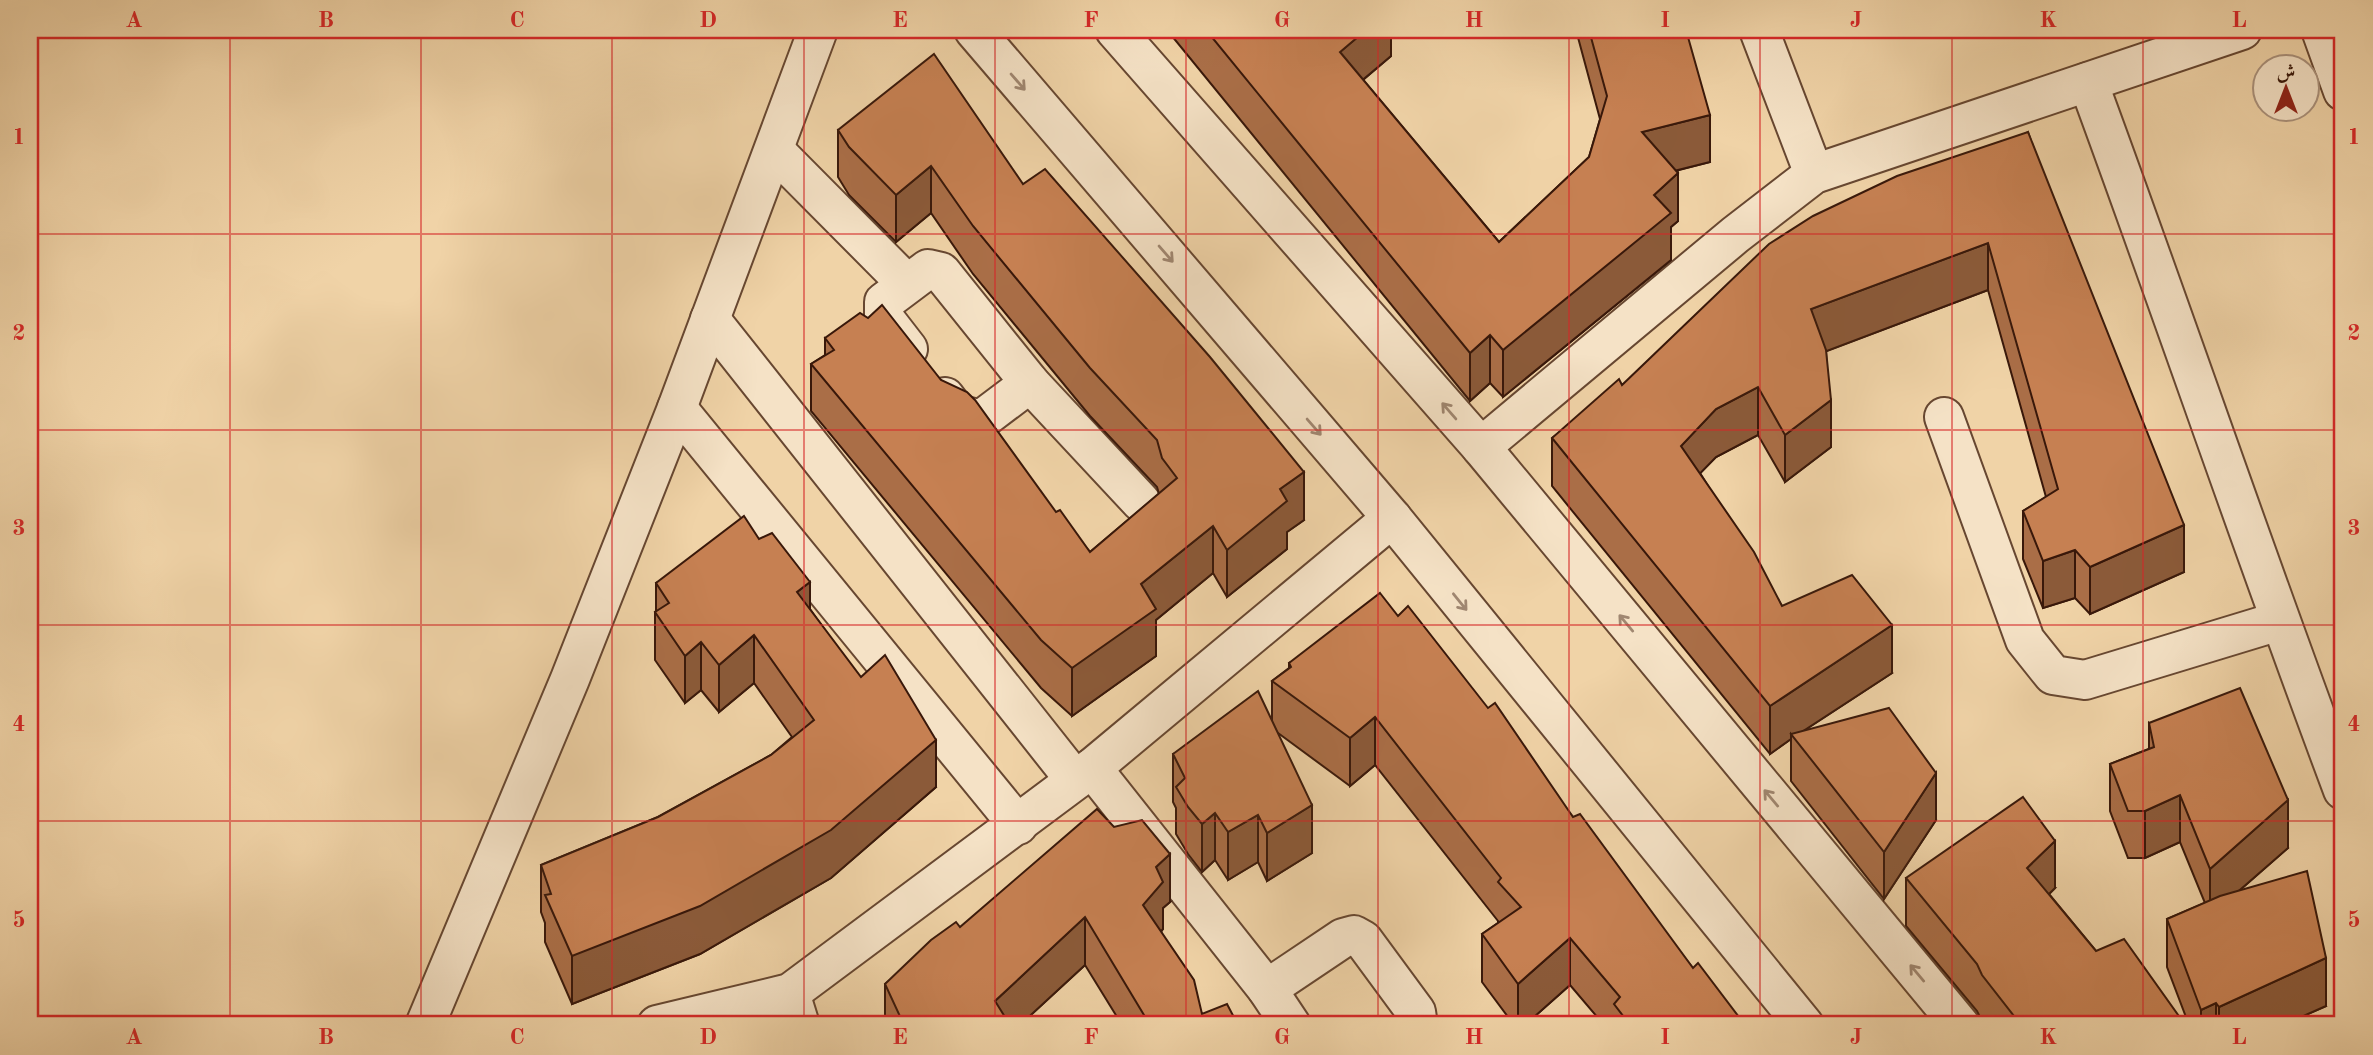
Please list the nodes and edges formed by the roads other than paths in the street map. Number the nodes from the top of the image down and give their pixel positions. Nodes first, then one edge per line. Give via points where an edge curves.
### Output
1 (818, 30) edge
2 (974, 30) edge
3 (1115, 30) edge
4 (1759, 30) edge
5 (2242, 30) edge
6 (2321, 30) edge
7 (2088, 82) junction
8 (2343, 91) edge
9 (774, 150) junction
10 (1814, 174) junction
11 (906, 283) junction
12 (710, 319) junction
13 (1030, 383) junction
14 (677, 408) junction
15 (1944, 417) dead end
16 (1481, 447) junction
17 (1141, 502) dead end
18 (1392, 518) junction
19 (2280, 621) junction
20 (1083, 774) junction
21 (2343, 790) edge
22 (1018, 825) junction
23 (1266, 989) junction
24 (795, 1009) edge
25 (425, 1025) edge
26 (657, 1025) edge
27 (1291, 1025) edge
28 (1418, 1025) edge
29 (1804, 1025) edge
30 (1960, 1025) edge

1 - 9 street
2 -> 18 street
16 -> 3 street
4 - 10 street
5 - 7 street
6 - 8 street
7 - 10 street
7 - 19 street via 2186,346
9 - 11 street
9 - 12 street
10 - 16 street
11 - 13 street via 928,269 941,272
11 - 13 street via 884,302 884,318 958,414 981,420
12 - 14 street
12 - 20 street
13 - 17 street
14 - 22 street
14 - 25 street
15 - 19 street via 2025,640 2053,675 2085,680
30 -> 16 street
18 - 20 street
18 -> 29 street
19 - 21 street
20 - 22 street
20 - 23 street
22 - 24 street
23 - 27 street
23 - 28 street via 1354,935 1363,940 1416,1012
24 - 26 street

